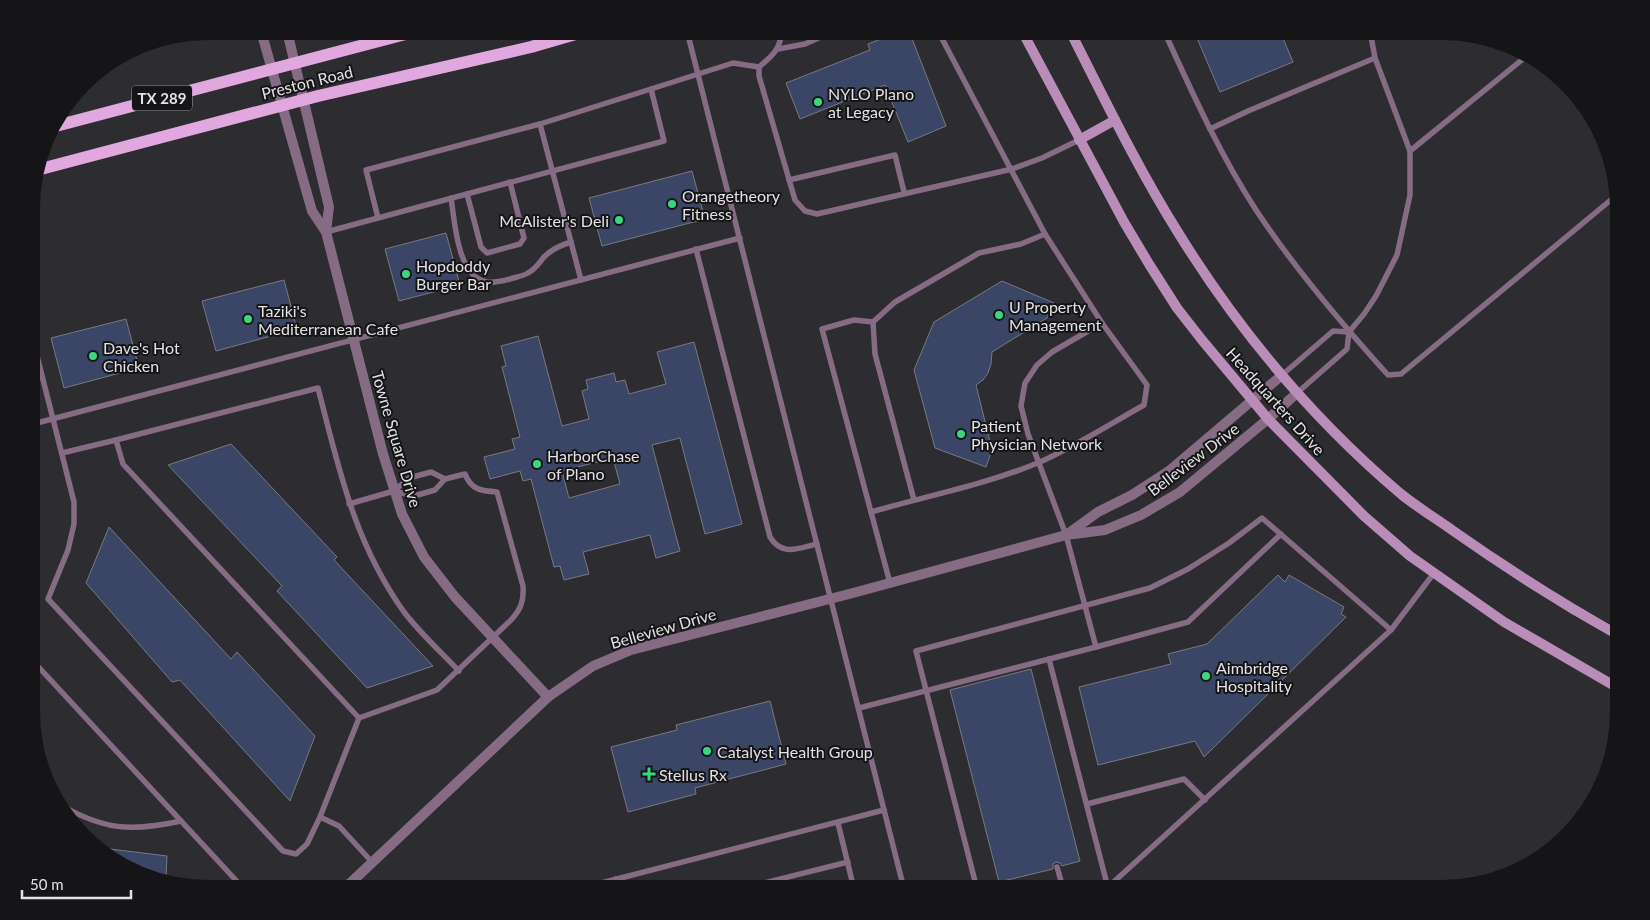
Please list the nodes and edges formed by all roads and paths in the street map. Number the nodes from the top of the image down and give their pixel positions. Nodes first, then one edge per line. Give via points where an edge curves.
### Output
1 (264, 40) edge
2 (288, 40) edge
3 (383, 40) edge
4 (553, 40) edge
5 (690, 40) edge
6 (781, 40) edge
7 (814, 40) edge
8 (943, 40) edge
9 (1027, 40) edge
10 (1075, 40) edge
11 (1168, 40) edge
12 (1372, 40) edge
13 (778, 49) junction
14 (1375, 58) junction
15 (1521, 61) edge
16 (294, 64) junction
17 (758, 67) junction
18 (272, 70) junction
19 (699, 74) junction
20 (652, 89) junction
21 (304, 100) junction
22 (281, 105) junction
23 (1115, 120) junction
24 (63, 124) edge
25 (540, 124) junction
26 (1210, 129) junction
27 (1080, 140) junction
28 (1410, 151) junction
29 (45, 168) edge
30 (1012, 169) junction
31 (552, 171) junction
32 (789, 180) junction
33 (510, 182) junction
34 (904, 192) junction
35 (467, 194) junction
36 (451, 198) junction
37 (1610, 201) edge
38 (378, 218) junction
39 (326, 232) junction
40 (1045, 234) junction
41 (740, 238) junction
42 (571, 242) junction
43 (696, 250) junction
44 (580, 280) junction
45 (873, 322) junction
46 (1102, 323) junction
47 (1349, 332) junction
48 (354, 340) junction
49 (40, 367) edge
50 (1282, 375) junction
51 (1297, 392) junction
52 (1252, 401) junction
53 (53, 418) junction
54 (1268, 419) junction
55 (40, 422) edge
56 (116, 440) junction
57 (62, 453) junction
58 (1040, 462) junction
59 (445, 478) junction
60 (394, 491) junction
61 (914, 500) junction
62 (349, 504) junction
63 (871, 512) junction
64 (1280, 534) junction
65 (1066, 535) junction
66 (817, 544) junction
67 (1434, 573) junction
68 (890, 583) junction
69 (832, 598) junction
70 (1085, 606) junction
71 (1391, 630) junction
72 (1610, 630) edge
73 (493, 637) junction
74 (1096, 647) junction
75 (1049, 659) junction
76 (40, 670) edge
77 (459, 670) junction
78 (1610, 683) edge
79 (926, 691) junction
80 (548, 697) junction
81 (860, 708) junction
82 (359, 718) junction
83 (1205, 800) junction
84 (1086, 804) junction
85 (884, 810) junction
86 (74, 813) edge
87 (320, 816) junction
88 (181, 821) junction
89 (838, 822) junction
90 (372, 862) junction
91 (848, 862) junction
92 (1057, 868) dead end
93 (616, 879) joint
94 (236, 880) edge
95 (353, 880) edge
96 (612, 880) edge
97 (776, 880) edge
98 (852, 880) edge
99 (902, 880) edge
100 (975, 880) edge
101 (1061, 880) edge
102 (1105, 880) edge
103 (1116, 880) edge

1 - 18 street, Towne Square Drive
2 - 16 street, Towne Square Drive
3 - 16 main road, Preston Road / TX 289
4 - 21 main road, Preston Road / TX 289
5 - 19 lane
6 - 13 lane
7 - 13 lane
8 - 30 lane
9 - 27 main road, Headquarters Drive
10 - 23 main road, Headquarters Drive
11 - 26 lane
12 - 14 lane
13 - 17 lane
14 - 26 lane
14 - 28 lane
15 - 28 lane
16 - 18 main road, Preston Road / TX 289
16 - 21 street, Towne Square Drive
17 - 19 lane via 733,63
17 - 32 lane
18 - 22 street, Towne Square Drive
18 - 24 main road, Preston Road / TX 289
19 - 20 lane
19 - 41 lane
20 - 25 lane
20 - 31 lane via 664,141
21 - 22 main road, Preston Road / TX 289
21 - 39 street, Towne Square Drive via 329,207
22 - 29 main road, Preston Road / TX 289
22 - 39 street, Towne Square Drive via 312,211
23 - 27 main road
23 - 50 main road, Headquarters Drive via 1179,235 1239,322
25 - 31 lane
25 - 38 lane via 366,170
26 - 47 lane via 1256,209 1303,276
27 - 30 lane
27 - 52 main road, Headquarters Drive via 1124,222 1177,308
28 - 47 lane via 1410,195 1397,255 1376,296
30 - 34 lane
30 - 40 lane
31 - 33 lane
31 - 42 lane
32 - 34 lane via 795,200 805,211 817,214
32 - 34 lane via 895,155
33 - 35 lane
33 - 35 lane via 524,238 520,244 487,253 481,247
35 - 36 lane
36 - 38 lane
36 - 42 lane via 462,258 474,276 486,282 528,274 554,248
37 - 47 lane via 1401,374 1388,375
38 - 39 lane
39 - 48 street, Towne Square Drive
40 - 45 lane via 1021,244 979,253 895,302
40 - 46 lane
41 - 43 lane
41 - 66 lane
42 - 44 lane
43 - 44 lane
43 - 66 lane via 770,537 781,549 793,550
44 - 48 lane
45 - 61 lane via 875,354
45 - 63 lane via 854,320 822,329
46 - 58 lane via 1052,352 1037,365 1025,383 1021,406
46 - 58 lane via 1147,386 1144,405
47 - 50 lane via 1333,331
47 - 51 lane via 1347,349
48 - 53 lane
48 - 60 street, Towne Square Drive
49 - 53 lane
50 - 51 main road, Headquarters Drive
50 - 52 street, Belleview Drive
51 - 54 street, Belleview Drive
51 - 72 main road, Headquarters Drive via 1402,496 1476,547
52 - 54 main road, Headquarters Drive
52 - 65 street, Belleview Drive via 1169,471 1098,512
53 - 55 lane
53 - 57 lane
54 - 65 street, Belleview Drive via 1180,492 1141,516 1105,530
54 - 67 main road, Headquarters Drive via 1364,516
56 - 57 lane
56 - 62 lane via 318,388
56 - 82 lane via 123,464
57 - 87 lane via 74,502 74,524 68,550 48,598 283,851 296,854 307,844
58 - 61 lane
58 - 65 lane
59 - 60 lane via 431,472 409,478
59 - 60 lane via 435,490 414,496
59 - 73 lane via 465,474 468,482 482,491 497,492 524,597 521,610
60 - 62 lane
60 - 73 street, Towne Square Drive via 424,557 455,597
61 - 63 lane
62 - 77 lane via 358,530 405,613
63 - 68 lane
64 - 70 lane via 1262,518 1230,543 1150,588
64 - 71 lane
64 - 74 lane via 1188,622
65 - 68 street, Belleview Drive
65 - 70 lane
66 - 69 lane
67 - 71 lane
67 - 78 main road, Headquarters Drive via 1504,622
68 - 69 street, Belleview Drive
69 - 80 street, Belleview Drive via 631,650 594,666
69 - 81 lane
70 - 74 lane
70 - 79 lane via 916,651
71 - 83 lane
73 - 77 lane
73 - 80 street, Towne Square Drive
74 - 75 lane
75 - 79 lane
75 - 84 lane
76 - 88 lane
77 - 82 lane via 437,690
79 - 81 lane
79 - 100 lane
80 - 90 street, Belleview Drive
81 - 85 lane
82 - 87 lane
83 - 84 lane via 1184,779
83 - 103 lane
84 - 102 lane
85 - 89 lane
85 - 99 lane
86 - 88 lane via 106,826 136,829
87 - 90 lane via 339,826
88 - 94 lane
89 - 91 lane
89 - 93 lane
90 - 95 street, Belleview Drive
91 - 97 lane
91 - 98 lane
92 - 101 lane
93 - 96 lane

